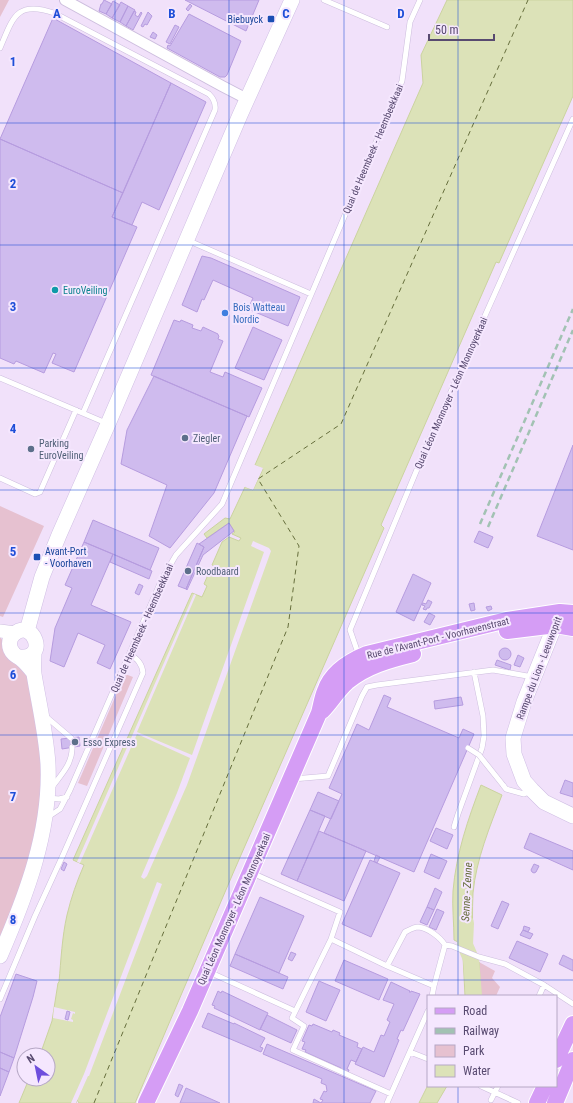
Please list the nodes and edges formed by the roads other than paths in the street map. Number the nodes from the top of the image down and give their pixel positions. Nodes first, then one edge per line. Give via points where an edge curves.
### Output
1 (292, 0) edge
2 (324, 0) edge
3 (420, 0) edge
4 (71, 1) edge
5 (387, 27) dead end
6 (0, 48) edge
7 (247, 99) junction
8 (573, 119) edge
9 (187, 240) junction
10 (311, 294) junction
11 (0, 378) edge
12 (76, 410) junction
13 (83, 413) junction
14 (108, 424) junction
15 (0, 478) edge
16 (568, 617) edge
17 (10, 634) edge
18 (34, 652) junction
19 (130, 654) junction
20 (19, 657) junction
21 (361, 664) junction
22 (474, 672) junction
23 (34, 673) junction
24 (534, 677) junction
25 (42, 713) junction
26 (319, 713) joint
27 (71, 738) dead end
28 (72, 747) dead end
29 (468, 748) dead end
30 (291, 779) junction
31 (532, 790) junction
32 (47, 795) junction
33 (67, 797) junction
34 (573, 816) edge
35 (44, 819) junction
36 (454, 827) dead end
37 (250, 872) junction
38 (19, 909) junction
39 (331, 939) junction
40 (0, 942) edge
41 (445, 945) junction
42 (0, 956) edge
43 (387, 966) junction
44 (207, 971) junction
45 (544, 985) junction
46 (434, 986) junction
47 (432, 995) edge
48 (539, 995) edge
49 (0, 999) edge
50 (573, 1004) edge
51 (296, 1011) junction
52 (427, 1013) edge
53 (573, 1024) edge
54 (410, 1052) junction
55 (557, 1058) edge
56 (427, 1060) edge
57 (573, 1060) edge
58 (484, 1087) edge
59 (498, 1087) edge
60 (545, 1087) edge
61 (495, 1092) junction
62 (391, 1094) junction
63 (491, 1100) dead end
64 (146, 1103) edge
65 (386, 1103) edge
66 (518, 1103) edge
67 (537, 1103) edge
68 (555, 1103) edge

1 - 7 main road
2 - 5 lane
3 - 10 lane, Quai de Heembeek - Heembeekkaai via 410,22 402,81
4 - 7 street
6 - 13 lane via 13,18 19,12 27,8 44,9 209,94 216,106
7 - 9 main road
8 - 21 lane, Quai Léon Monnoyer - Léon Monnoyerkaai via 428,443 350,630
9 - 10 lane
9 - 14 main road
10 - 19 lane, Quai de Heembeek - Heembeekkaai via 222,504 171,562
11 - 12 lane
12 - 13 lane
12 - 15 lane via 40,492 35,494
13 - 14 lane
14 - 17 main road via 42,577
16 - 21 main road, Rue de l'Avant-Port - Voorhavenstraat via 507,620
16 - 24 main road, Rampe du Lion - Leeuwoprit
17 - 18 main road via 32,633 37,642
17 - 20 main road via 12,652
18 - 20 main road via 25,658
18 - 23 main road
19 - 33 lane, Quai de Heembeek - Heembeekkaai
19 - 49 lane via 142,666 143,673
20 - 23 main road
21 - 26 main road, Rue de l'Avant-Port - Voorhavenstraat via 343,666 333,677 325,689
22 - 24 lane via 493,670
22 - 30 lane via 367,687 328,776
22 - 36 lane via 483,716 484,736
23 - 25 main road
24 - 31 main road, Rampe du Lion - Leeuwoprit via 513,738 514,754 520,772
25 - 27 lane
25 - 32 main road via 48,762
26 - 30 main road, Quai Léon Monnoyer - Léon Monnoyerkaai
28 - 32 lane via 69,762
29 - 31 lane, bridge via 479,755 506,789 524,794
30 - 37 main road, Quai Léon Monnoyer - Léon Monnoyerkaai
31 - 34 main road, Rampe du Lion - Leeuwoprit via 544,802
32 - 33 lane via 60,800
32 - 35 main road
33 - 35 lane, Quai de Heembeek - Heembeekkaai via 58,812
35 - 38 main road via 32,873
37 - 39 lane via 340,912
37 - 44 main road, Quai Léon Monnoyer - Léon Monnoyerkaai
38 - 40 main road
38 - 42 main road
39 - 43 lane
39 - 51 lane
41 - 43 lane via 441,939 426,929 416,927 405,932
41 - 45 lane via 505,964
41 - 46 lane
43 - 46 lane
44 - 51 lane
44 - 64 main road, Quai Léon Monnoyer - Léon Monnoyerkaai
45 - 48 lane
45 - 50 lane
46 - 47 lane
51 - 62 lane via 292,1018 304,1026 293,1050
52 - 54 lane
53 - 55 main road
54 - 56 lane
54 - 62 lane
57 - 68 main road
58 - 61 lane
59 - 61 lane
60 - 67 main road
61 - 63 lane
61 - 66 lane
62 - 65 lane

